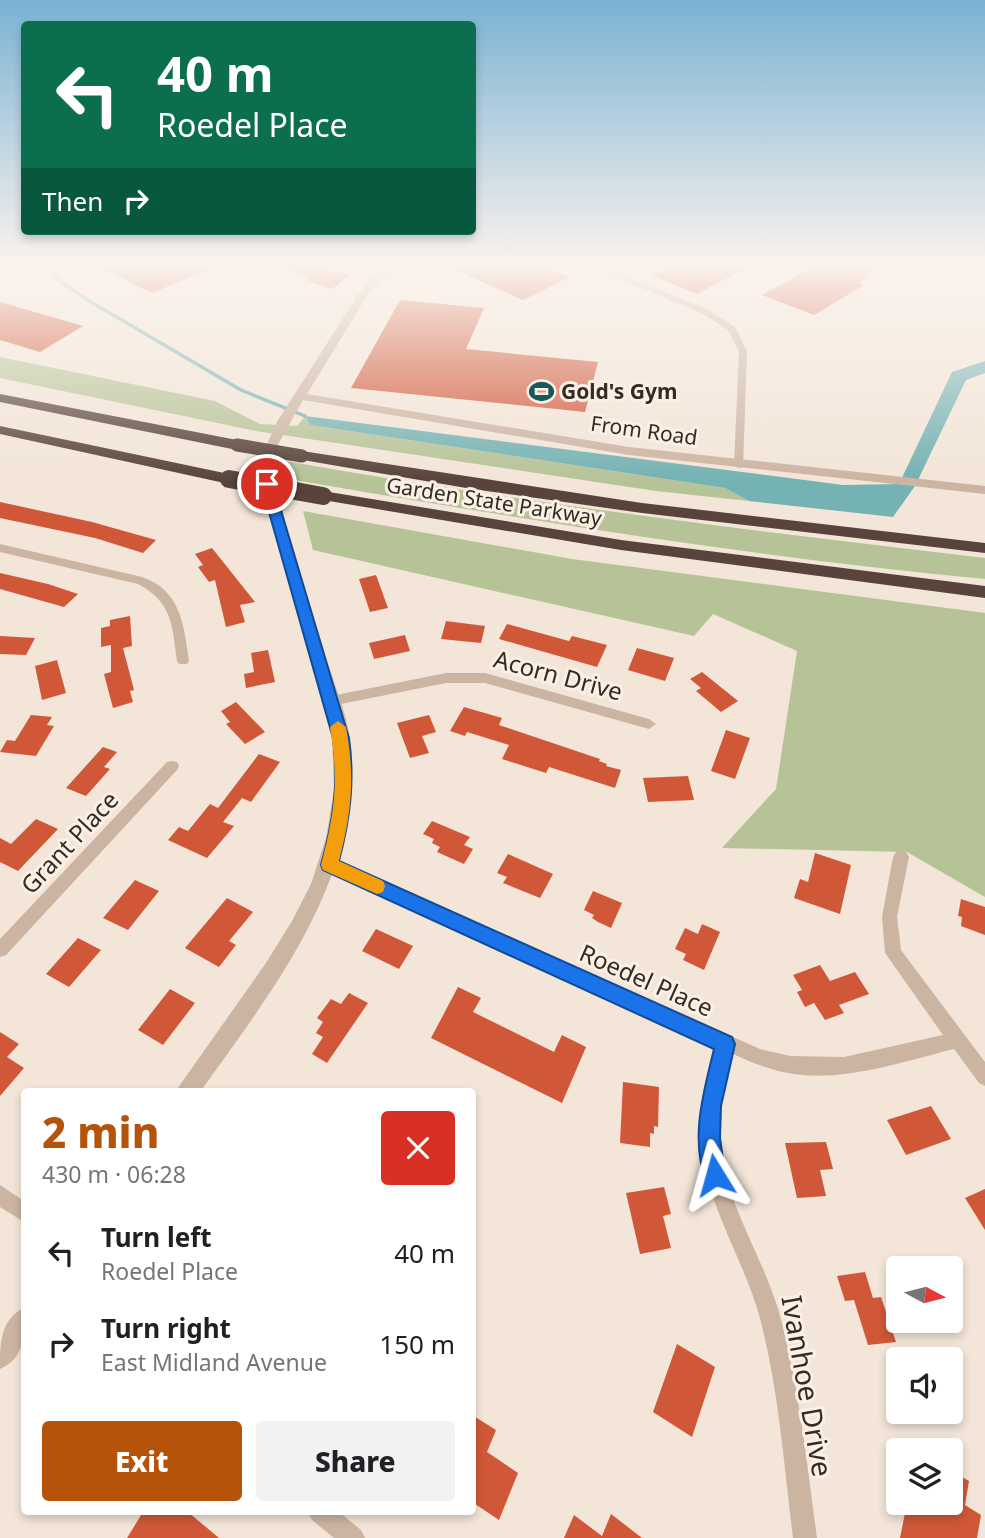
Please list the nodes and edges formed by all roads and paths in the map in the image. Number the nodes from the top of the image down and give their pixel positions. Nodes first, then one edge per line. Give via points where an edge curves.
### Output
1 (337, 337) edge
2 (736, 337) edge
3 (0, 398) edge
4 (297, 400) junction
5 (0, 430) edge
6 (739, 465) junction
7 (985, 490) edge
8 (0, 548) edge
9 (985, 548) edge
10 (985, 592) edge
11 (183, 662) dead end
12 (331, 701) junction
13 (649, 724) dead end
14 (172, 766) dead end
15 (901, 857) dead end
16 (330, 865) junction
17 (0, 950) edge
18 (958, 1040) junction
19 (725, 1044) junction
20 (985, 1077) edge
21 (189, 1088) edge
22 (0, 1195) edge
23 (21, 1211) edge
24 (21, 1325) edge
25 (0, 1356) edge
26 (324, 1515) edge
27 (354, 1538) edge
28 (805, 1538) edge

1 - 4 street
2 - 6 street via 743,351
3 - 9 highway, Garden State Parkway, bridge via 487,486
4 - 6 street, From Road
4 - 12 street via 265,457 265,475
5 - 10 highway, Garden State Parkway, bridge via 229,479 608,543
6 - 7 street, From Road
8 - 11 street via 155,587 175,610
12 - 13 street, Acorn Drive via 446,678 485,678
12 - 16 street via 345,767 341,824
14 - 17 street, Grant Place
15 - 18 street via 887,917 893,953
16 - 19 street, Roedel Place
16 - 21 street via 292,941
18 - 19 street, Roedel Place via 821,1067 790,1065
18 - 20 street
19 - 28 street, Ivanhoe Drive via 711,1106 715,1175 762,1290 777,1342
22 - 23 street
24 - 25 street
26 - 27 street

